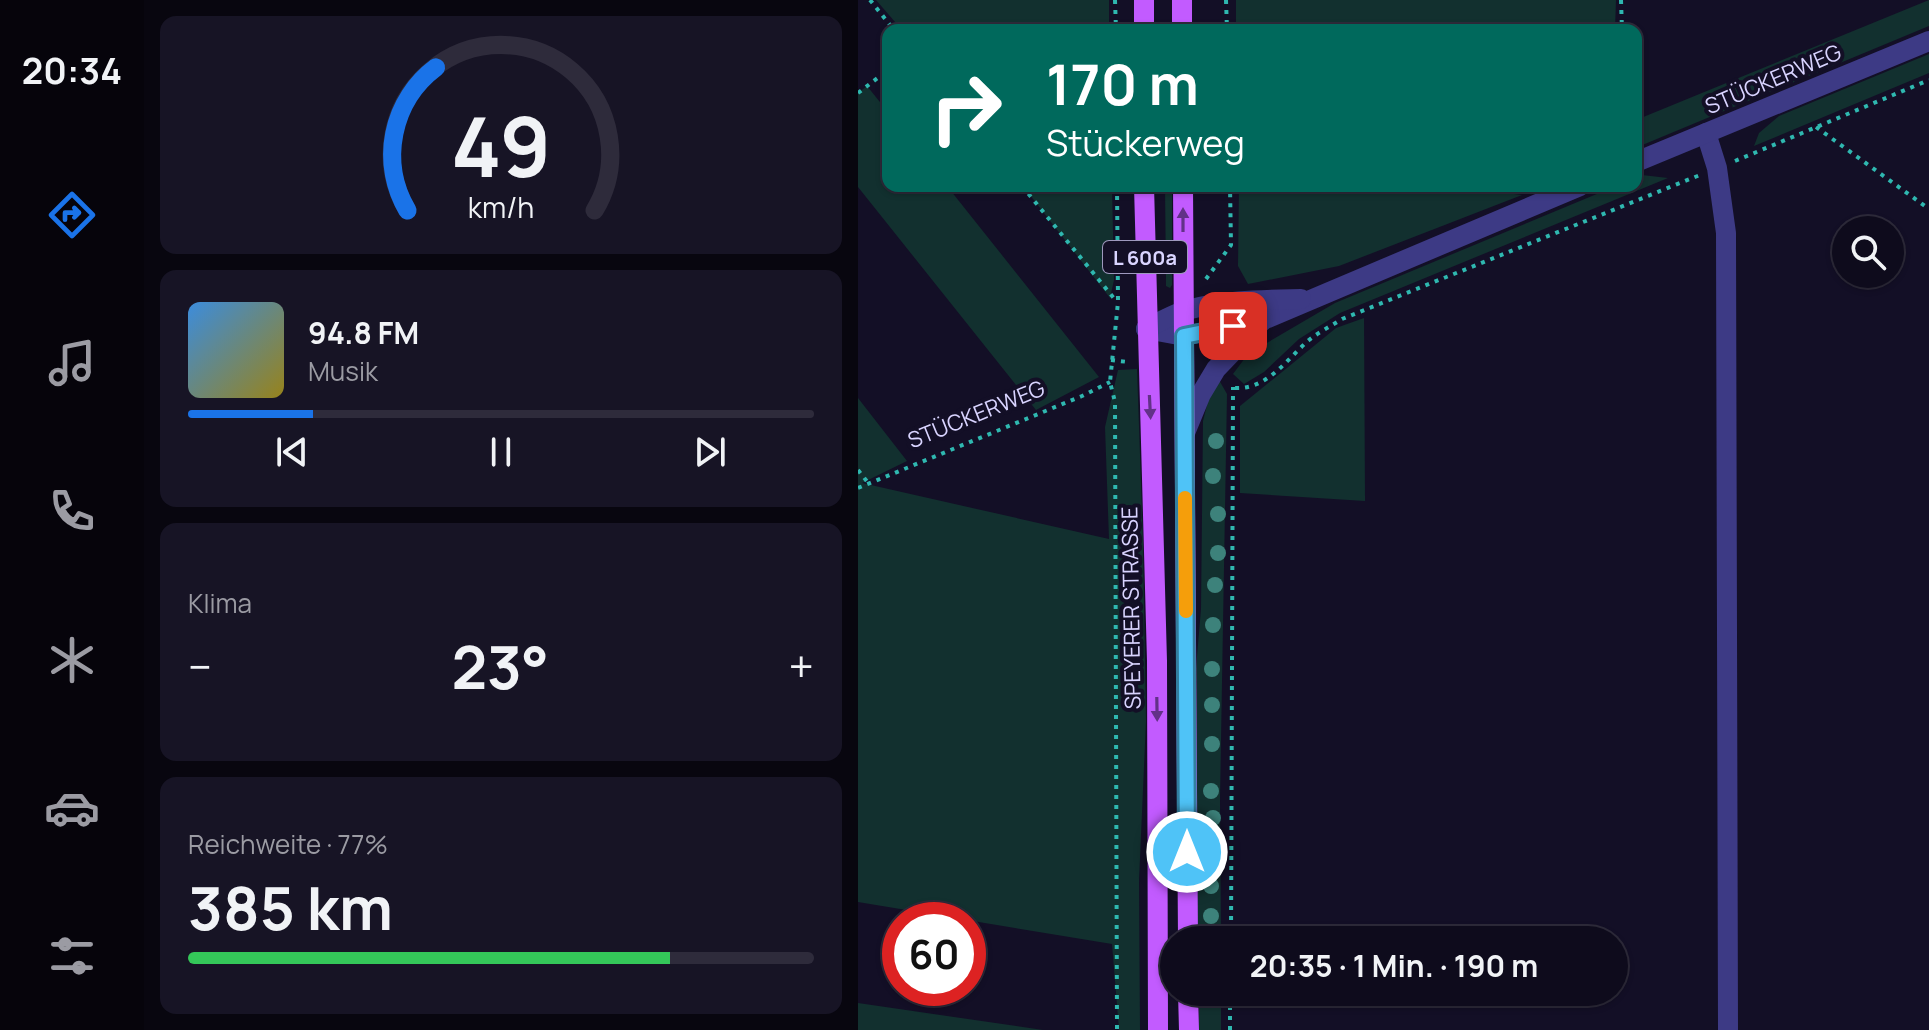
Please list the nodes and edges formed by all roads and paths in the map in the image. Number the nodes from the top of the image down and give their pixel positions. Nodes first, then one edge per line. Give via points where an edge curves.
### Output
1 (870, 0) edge
2 (1115, 0) edge
3 (1144, 0) edge
4 (1182, 0) edge
5 (1226, 0) edge
6 (1621, 0) edge
7 (889, 24) edge
8 (1116, 24) edge
9 (1144, 24) edge
10 (1182, 24) edge
11 (1227, 24) edge
12 (1622, 24) edge
13 (1929, 41) edge
14 (882, 75) edge
15 (1929, 80) edge
16 (858, 93) edge
17 (1816, 127) junction
18 (1706, 133) junction
19 (1642, 160) edge
20 (1717, 168) junction
21 (1027, 192) edge
22 (1117, 192) edge
23 (1144, 192) edge
24 (1183, 192) edge
25 (1230, 192) edge
26 (1566, 192) edge
27 (1929, 209) edge
28 (1206, 276) dead end
29 (1314, 298) junction
30 (1118, 302) junction
31 (1184, 311) junction
32 (1263, 320) junction
33 (1146, 329) junction
34 (1184, 336) junction
35 (1111, 360) junction
36 (1135, 362) dead end
37 (1110, 382) junction
38 (1185, 433) junction
39 (858, 470) edge
40 (869, 484) junction
41 (858, 488) edge
42 (1188, 926) edge
43 (1231, 926) edge
44 (1188, 1006) edge
45 (1230, 1006) edge
46 (1117, 1030) edge
47 (1158, 1030) edge
48 (1189, 1030) edge
49 (1230, 1030) edge
50 (1728, 1030) edge

1 - 7 path
2 - 8 path
3 - 9 main road
4 - 10 main road
5 - 11 path
6 - 12 path
13 - 18 street, STÜCKERWEG
14 - 16 path
15 - 17 path
17 - 20 path
17 - 27 path
18 - 19 street, STÜCKERWEG
18 - 20 street
20 - 43 path via 1342,319 1263,382 1235,388
20 - 50 street via 1726,233
21 - 30 path
22 - 30 path
23 - 33 main road, SPEYERER STRASSE / L 600a
31 -> 24 main road, L 600a
25 - 28 path via 1231,245
26 - 29 street
29 - 31 street via 1233,302
29 - 32 street
30 - 35 path
31 - 33 street
31 - 34 main road, L 600a
32 - 34 street
32 - 38 street via 1216,369
33 - 34 street
33 -> 47 main road, SPEYERER STRASSE / L 600a via 1157,677
34 - 38 main road, L 600a
35 - 36 path
35 - 37 path
37 - 40 path, STÜCKERWEG
37 - 46 path via 1115,402
38 - 42 main road, L 600a
39 - 40 path
40 - 41 path, STÜCKERWEG
44 - 48 main road
45 - 49 path

